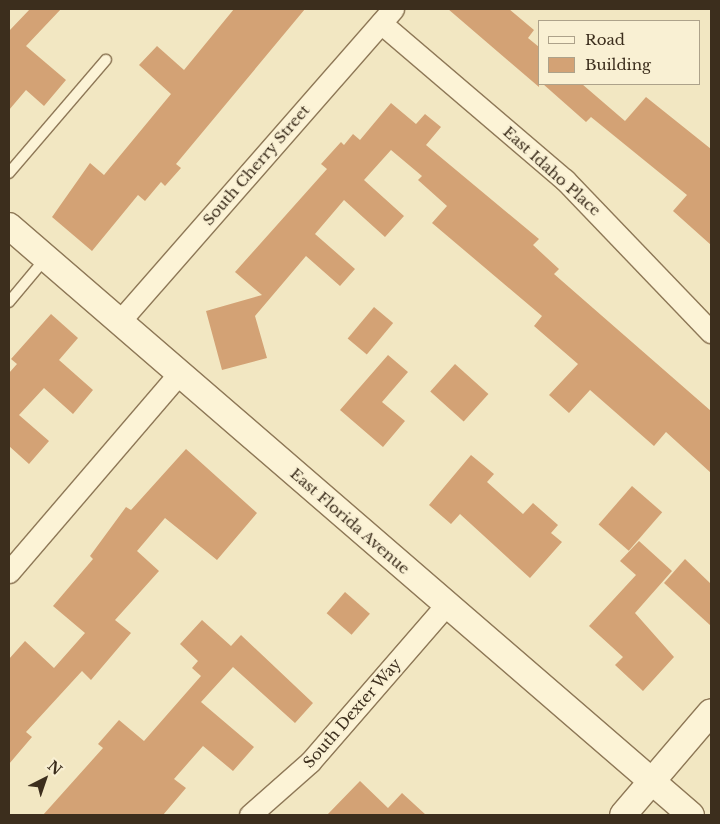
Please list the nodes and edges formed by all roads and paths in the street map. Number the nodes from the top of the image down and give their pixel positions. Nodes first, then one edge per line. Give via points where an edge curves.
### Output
1 (387, 16) edge
2 (106, 60) dead end
3 (9, 173) edge
4 (9, 226) edge
5 (46, 258) junction
6 (9, 302) edge
7 (119, 322) junction
8 (711, 332) edge
9 (180, 374) junction
10 (9, 572) edge
11 (447, 604) junction
12 (711, 712) edge
13 (652, 781) junction
14 (250, 815) edge
15 (623, 815) edge
16 (692, 815) edge

1 - 7 street, South Cherry Street
1 - 8 street, East Idaho Place via 565,180
2 - 3 lane
4 - 5 street, East Florida Avenue
5 - 6 lane
5 - 7 street, East Florida Avenue
7 - 9 street, East Florida Avenue
9 - 10 street
9 - 11 street, East Florida Avenue
11 - 13 street, East Florida Avenue
11 - 14 street, South Dexter Way via 310,762
12 - 13 street
13 - 15 street
13 - 16 street, East Florida Avenue

